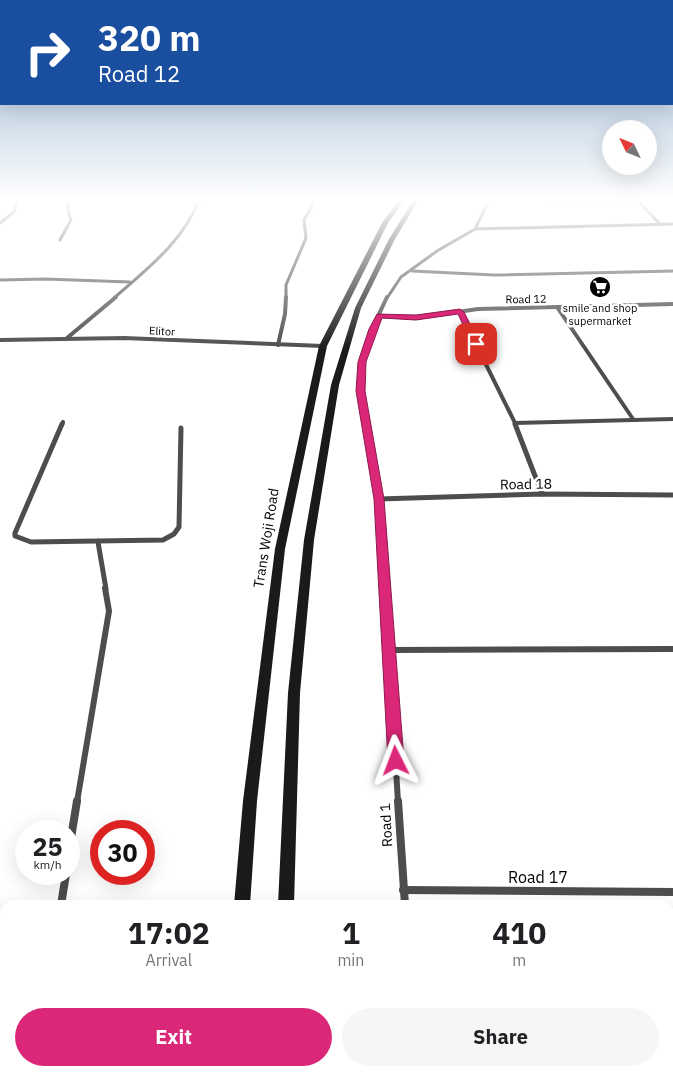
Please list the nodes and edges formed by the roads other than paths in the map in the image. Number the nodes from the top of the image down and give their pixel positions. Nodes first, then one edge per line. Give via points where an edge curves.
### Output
1 (165, 249) edge
2 (301, 249) edge
3 (371, 249) edge
4 (387, 249) edge
5 (440, 249) edge
6 (412, 271) junction
7 (673, 271) edge
8 (0, 280) edge
9 (130, 282) junction
10 (673, 304) edge
11 (557, 307) junction
12 (460, 312) junction
13 (380, 316) junction
14 (67, 338) junction
15 (0, 340) edge
16 (278, 345) junction
17 (323, 346) junction
18 (673, 418) edge
19 (632, 419) junction
20 (63, 422) dead end
21 (515, 423) junction
22 (180, 428) dead end
23 (542, 494) junction
24 (673, 495) edge
25 (379, 499) junction
26 (98, 542) junction
27 (673, 649) edge
28 (390, 650) junction
29 (74, 820) edge
30 (65, 885) edge
31 (403, 890) junction
32 (673, 892) edge
33 (63, 900) edge
34 (242, 900) edge
35 (286, 900) edge
36 (404, 900) edge

1 - 9 street
2 - 16 street via 286,285 286,314
3 - 17 main road, Trans Woji Road
4 - 35 main road via 358,308 336,385 309,540 296,674
5 - 6 street, Road 1
6 - 7 street via 494,275
6 - 13 street, Road 1 via 401,277
8 - 9 street
9 - 14 street
10 - 11 street, Road 12
11 - 12 street, Road 12
11 - 19 street
12 - 13 street, Road 12 via 416,318
12 - 21 street
13 - 25 street, Road 1 via 362,362 361,391
14 - 15 street, Elitor
14 - 16 street, Elitor
16 - 17 street, Elitor
17 - 34 main road, Trans Woji Road via 280,549 250,801
18 - 19 street
19 - 21 street
20 - 26 street via 15,536 32,542
21 - 23 street
22 - 26 street via 179,527 174,534 163,540
23 - 24 street, Road 18
23 - 25 street, Road 18
25 - 28 street, Road 1
26 - 29 street via 109,611
27 - 28 street
28 - 31 street, Road 1
30 - 33 street
31 - 32 street, Road 17
31 - 36 street, Road 1

